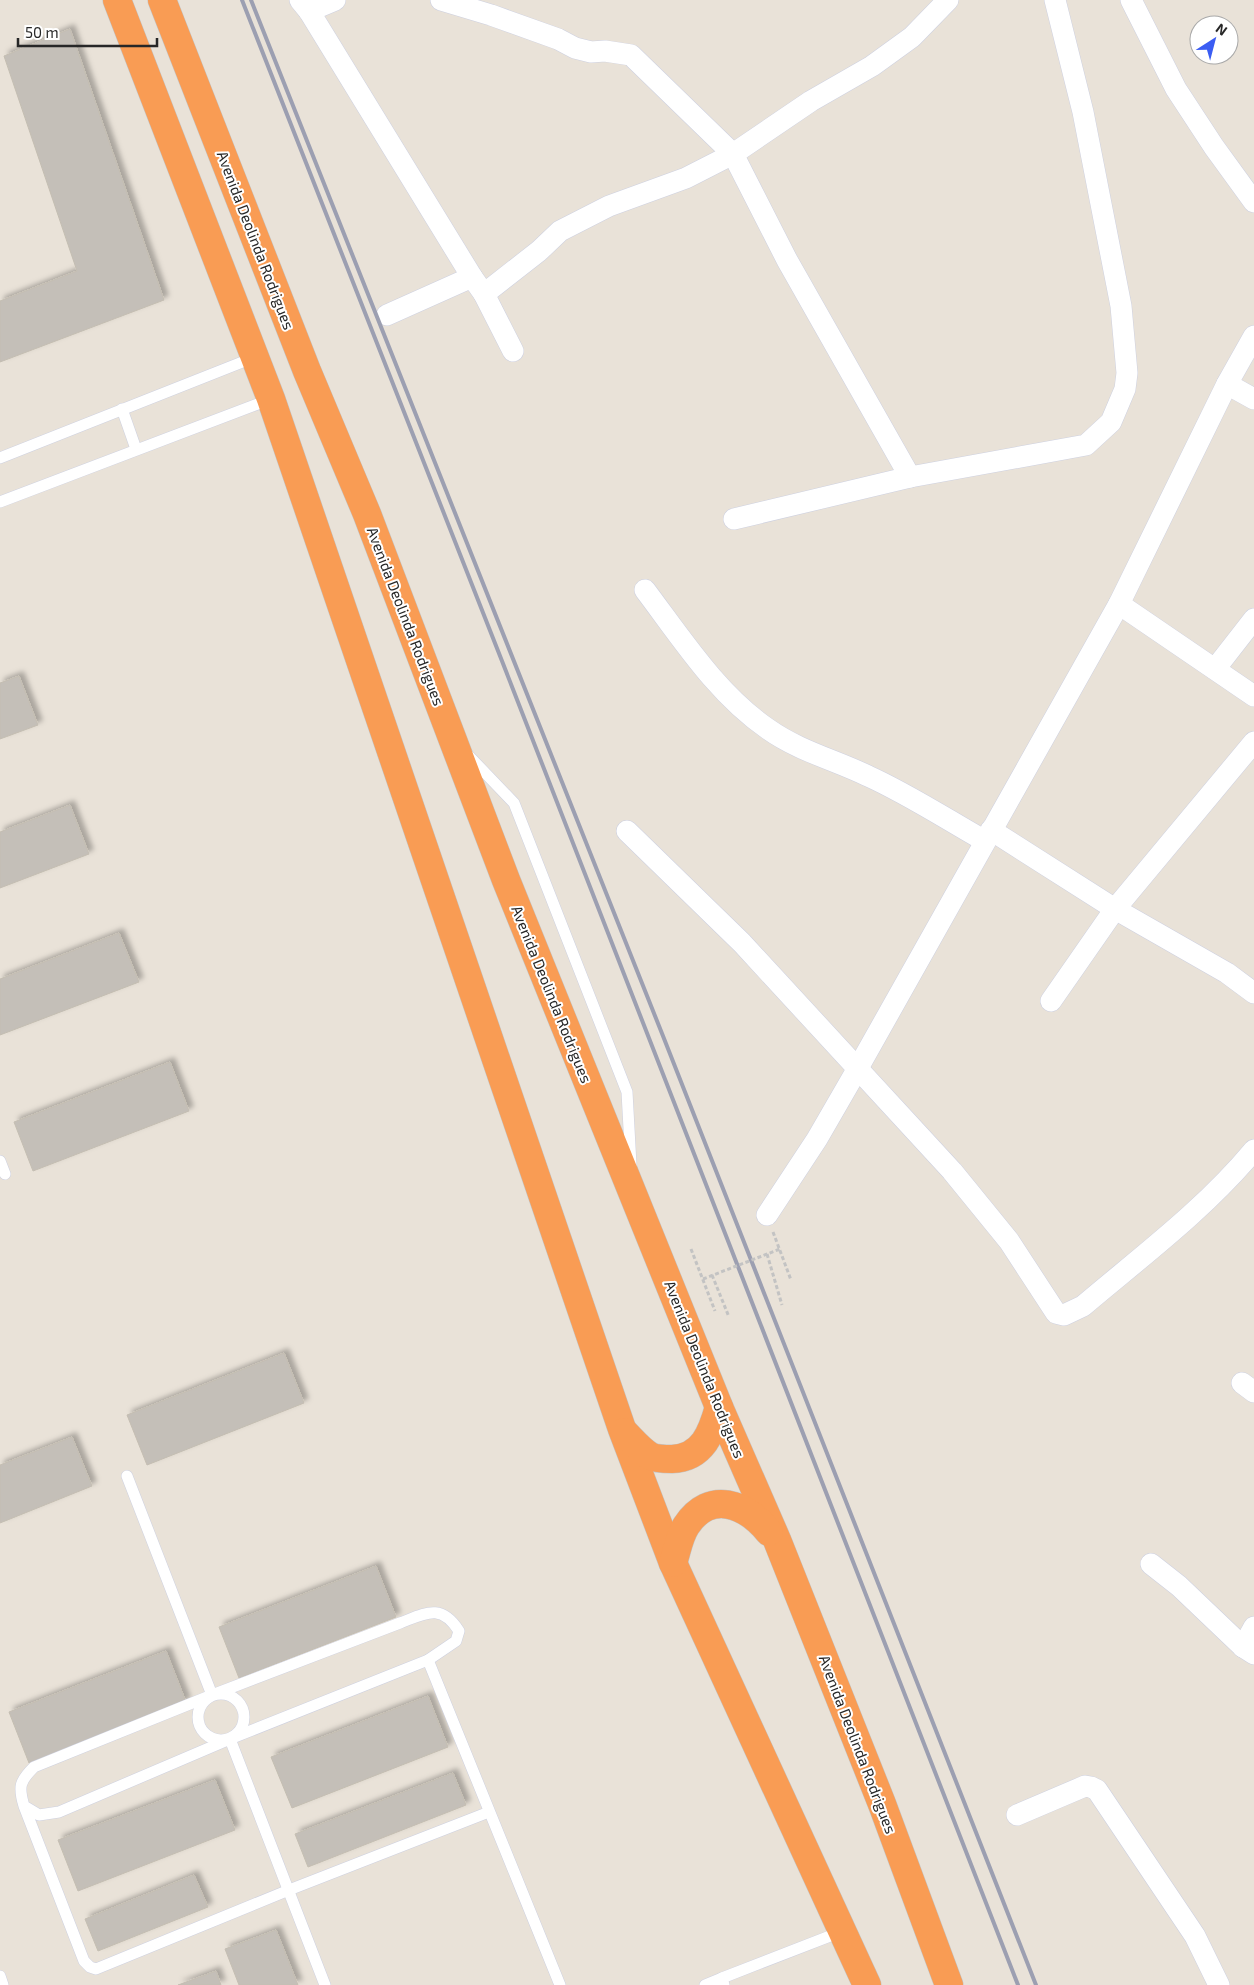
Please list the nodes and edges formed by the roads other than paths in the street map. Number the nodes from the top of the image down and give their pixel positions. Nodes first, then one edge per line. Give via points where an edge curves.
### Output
1 (117, 0) edge
2 (162, 0) edge
3 (335, 0) edge
4 (441, 0) edge
5 (948, 0) edge
6 (1055, 0) edge
7 (1131, 0) edge
8 (304, 5) edge
9 (733, 154) junction
10 (1254, 202) edge
11 (472, 277) junction
12 (484, 294) junction
13 (387, 315) dead end
14 (1254, 336) edge
15 (513, 352) dead end
16 (255, 357) junction
17 (1227, 384) junction
18 (271, 399) junction
19 (1254, 399) edge
20 (122, 409) junction
21 (136, 449) junction
22 (0, 458) edge
23 (910, 477) junction
24 (0, 502) edge
25 (734, 519) dead end
26 (645, 590) dead end
27 (1119, 604) junction
28 (1254, 619) edge
29 (1215, 669) junction
30 (1254, 696) edge
31 (1254, 742) edge
32 (627, 831) dead end
33 (988, 836) junction
34 (1114, 909) junction
35 (1254, 993) edge
36 (1051, 1001) dead end
37 (858, 1068) junction
38 (1254, 1150) edge
39 (0, 1161) edge
40 (5, 1174) dead end
41 (767, 1215) road end
42 (719, 1407) junction
43 (622, 1429) junction
44 (127, 1476) dead end
45 (777, 1540) junction
46 (673, 1563) junction
47 (1151, 1564) dead end
48 (1254, 1627) edge
49 (1248, 1650) edge
50 (428, 1660) junction
51 (212, 1695) junction
52 (230, 1739) junction
53 (24, 1806) junction
54 (489, 1812) junction
55 (1017, 1815) dead end
56 (289, 1890) junction
57 (843, 1931) junction
58 (0, 1976) edge
59 (723, 1982) edge
60 (3, 1985) edge
61 (325, 1985) edge
62 (560, 1985) edge
63 (705, 1985) edge
64 (867, 1985) edge
65 (949, 1985) edge
66 (1219, 1985) edge

1 - 16 highway
2 - 42 highway, Avenida Deolinda Rodrigues via 307,371 367,514 506,880
3 - 8 street
4 - 9 street via 491,15 575,48 631,54
5 - 9 street via 912,37 872,66 811,101
6 - 23 street via 1083,112 1121,306 1127,373 1125,389 1112,422 1086,445
7 - 10 street via 1176,89
8 - 11 street
9 - 12 street via 686,178 609,206 560,231
9 - 23 street via 787,260
11 - 12 street
11 - 13 street
12 - 15 street
14 - 17 street
16 - 18 highway
16 - 20 lane
17 - 19 street
17 - 27 street
18 - 21 lane
18 - 43 highway
20 - 21 lane
20 - 22 lane
21 - 24 lane
23 - 25 street
26 - 33 street via 705,669 741,708 768,729 799,748 868,776
27 - 29 street
27 - 33 street
28 - 29 street
29 - 30 street
31 - 34 street
32 - 37 street via 742,943
33 - 34 street
33 - 37 street
34 - 35 street
34 - 36 street
37 - 38 street via 1009,1240 1056,1313 1064,1315 1083,1306 1201,1206
37 - 41 street via 817,1139
39 - 40 lane
42 - 43 highway via 707,1441 698,1451 681,1458 651,1456
42 - 45 highway, Avenida Deolinda Rodrigues
43 - 46 highway
44 - 51 lane
45 - 46 highway via 742,1507 727,1503 711,1505 686,1526
45 - 65 highway, Avenida Deolinda Rodrigues via 882,1804
46 - 57 highway
47 - 49 street
48 - 49 street
50 - 51 lane via 456,1641 459,1631 451,1619 439,1612 422,1615
50 - 52 lane
50 - 54 lane
51 - 52 lane via 230,1696 241,1705 242,1727
51 - 52 lane via 198,1710 199,1726 209,1738
51 - 53 lane via 34,1767 23,1778 19,1791
52 - 53 lane via 59,1812 40,1815
52 - 56 lane
53 - 56 lane via 84,1961 96,1969
54 - 56 lane
54 - 62 lane
55 - 66 street via 1085,1786 1096,1790 1196,1936
56 - 61 lane
57 - 59 lane
57 - 64 highway
58 - 60 lane
59 - 63 lane

